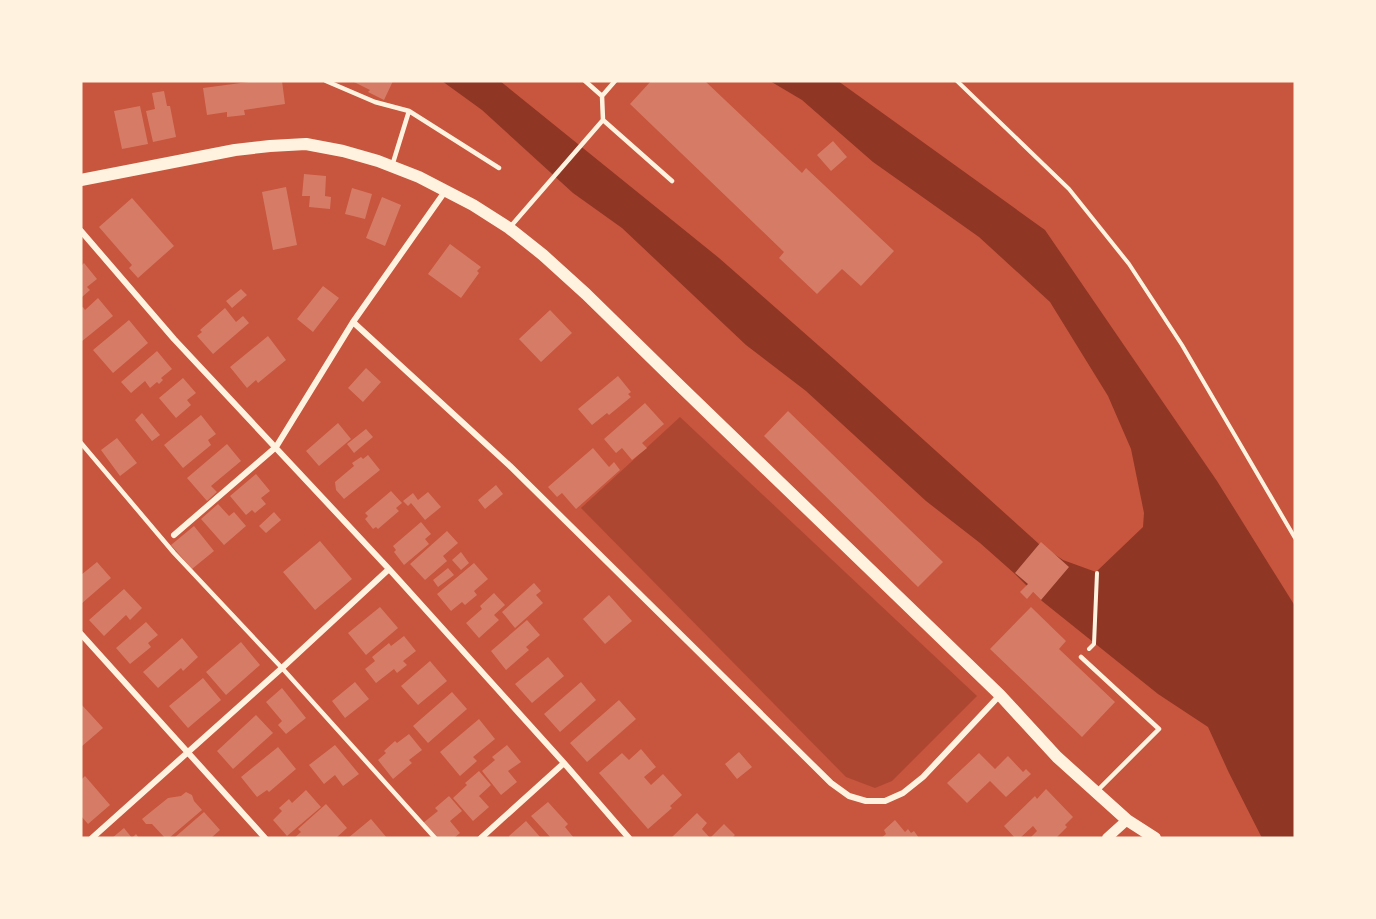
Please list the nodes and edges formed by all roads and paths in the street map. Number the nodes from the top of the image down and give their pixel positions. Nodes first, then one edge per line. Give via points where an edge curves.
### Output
1 (326, 81) edge
2 (585, 81) edge
3 (615, 81) edge
4 (957, 81) edge
5 (602, 96) junction
6 (409, 111) junction
7 (603, 120) junction
8 (392, 166) junction
9 (499, 168) dead end
10 (81, 180) edge
11 (672, 181) dead end
12 (446, 190) junction
13 (509, 228) junction
14 (81, 231) edge
15 (353, 322) junction
16 (81, 443) edge
17 (276, 447) junction
18 (174, 535) dead end
19 (1295, 538) edge
20 (389, 569) junction
21 (1097, 573) dead end
22 (81, 633) edge
23 (1094, 644) dead end
24 (1081, 657) dead end
25 (282, 668) junction
26 (1000, 695) junction
27 (187, 751) junction
28 (564, 763) junction
29 (1096, 792) junction
30 (1127, 820) junction
31 (624, 835) edge
32 (92, 838) edge
33 (265, 838) edge
34 (435, 838) edge
35 (481, 838) edge
36 (630, 838) edge
37 (1107, 838) edge
38 (1155, 838) edge

1 - 6 lane via 375,102
2 - 5 lane
3 - 5 lane
4 - 19 path via 1069,189 1129,264 1182,345
5 - 7 lane
6 - 8 lane
6 - 9 lane
7 - 11 lane
7 - 13 lane
8 - 10 main road via 306,144 194,157
8 - 12 main road
12 - 13 main road
12 - 15 street
13 - 26 main road via 586,294
14 - 17 street via 174,339
15 - 17 street
15 - 26 street via 510,466 831,783 849,796 885,801 903,793 924,777
16 - 25 lane via 174,553
17 - 18 street
17 - 20 street
20 - 25 street
20 - 28 street
21 - 23 path
22 - 27 street
24 - 29 lane via 1159,729
25 - 27 street
25 - 34 lane
26 - 29 main road
27 - 32 street
27 - 33 street
28 - 31 street
28 - 35 street
29 - 30 main road
30 - 37 street
30 - 38 main road
31 - 36 street

